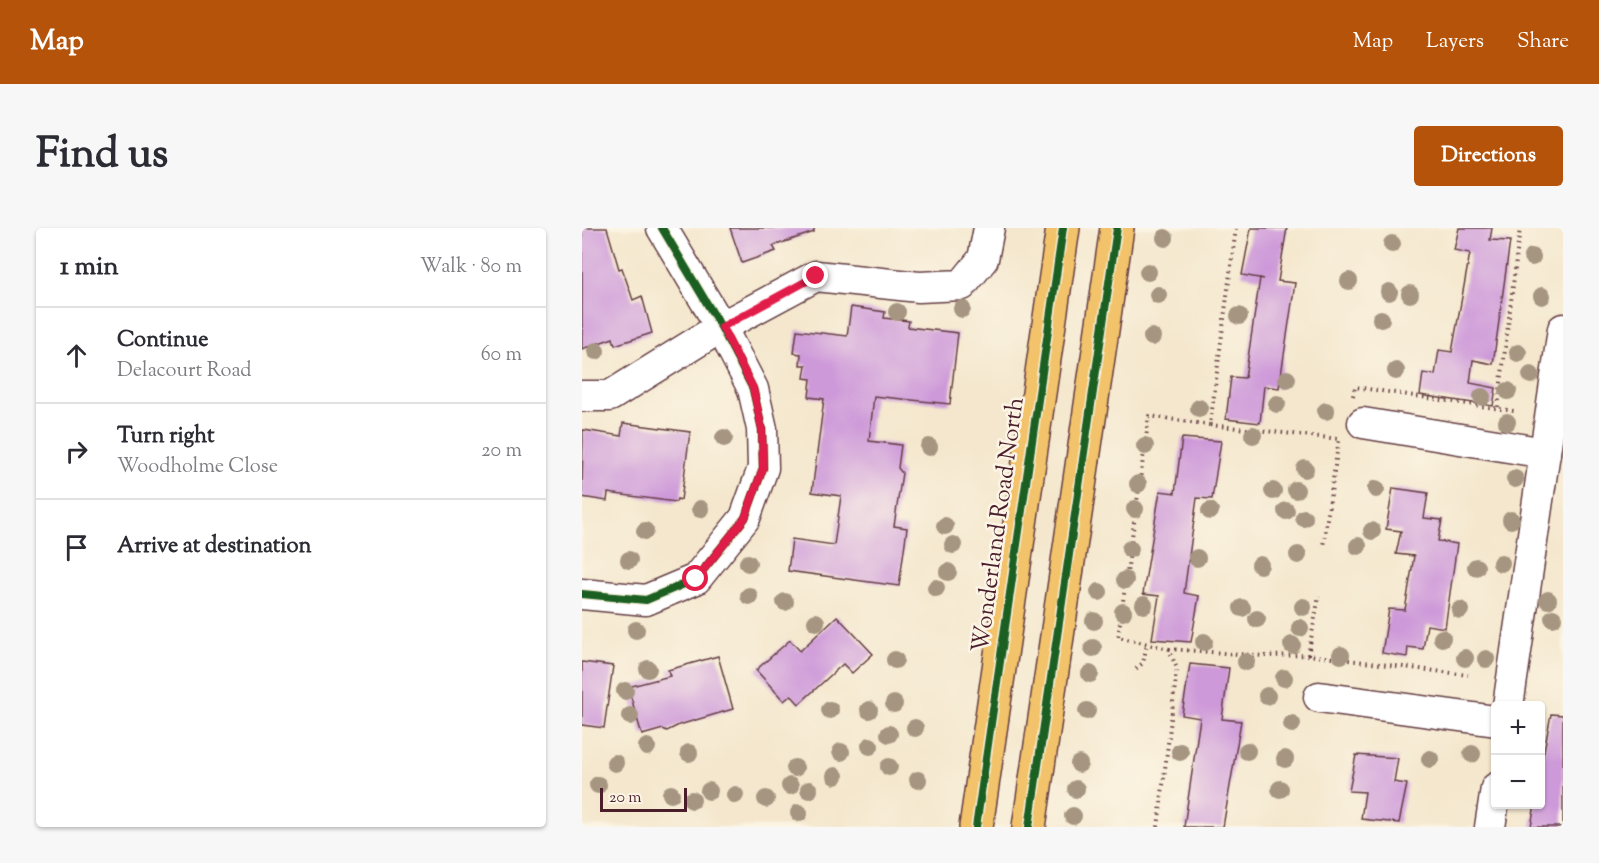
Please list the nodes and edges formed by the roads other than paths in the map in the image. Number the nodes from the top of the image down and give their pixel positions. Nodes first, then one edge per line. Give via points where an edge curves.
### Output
1 (662, 228) edge
2 (989, 228) edge
3 (1063, 228) edge
4 (1117, 228) edge
5 (722, 327) junction
6 (1563, 329) edge
7 (582, 396) edge
8 (1363, 423) dead end
9 (1545, 453) junction
10 (582, 594) edge
11 (1319, 697) dead end
12 (1509, 701) edge
13 (1491, 721) edge
14 (1493, 809) edge
15 (976, 827) edge
16 (1029, 827) edge
17 (1490, 827) edge

1 - 5 street
2 - 5 street via 983,260 962,285 919,287 816,276
3 - 15 main road, Wonderland Road North
4 - 16 main road
5 - 7 street via 610,396
5 - 10 street via 753,388 762,429 763,468 745,518 696,579 646,600
6 - 9 street
8 - 9 street
9 - 12 street
11 - 13 street
14 - 17 street

